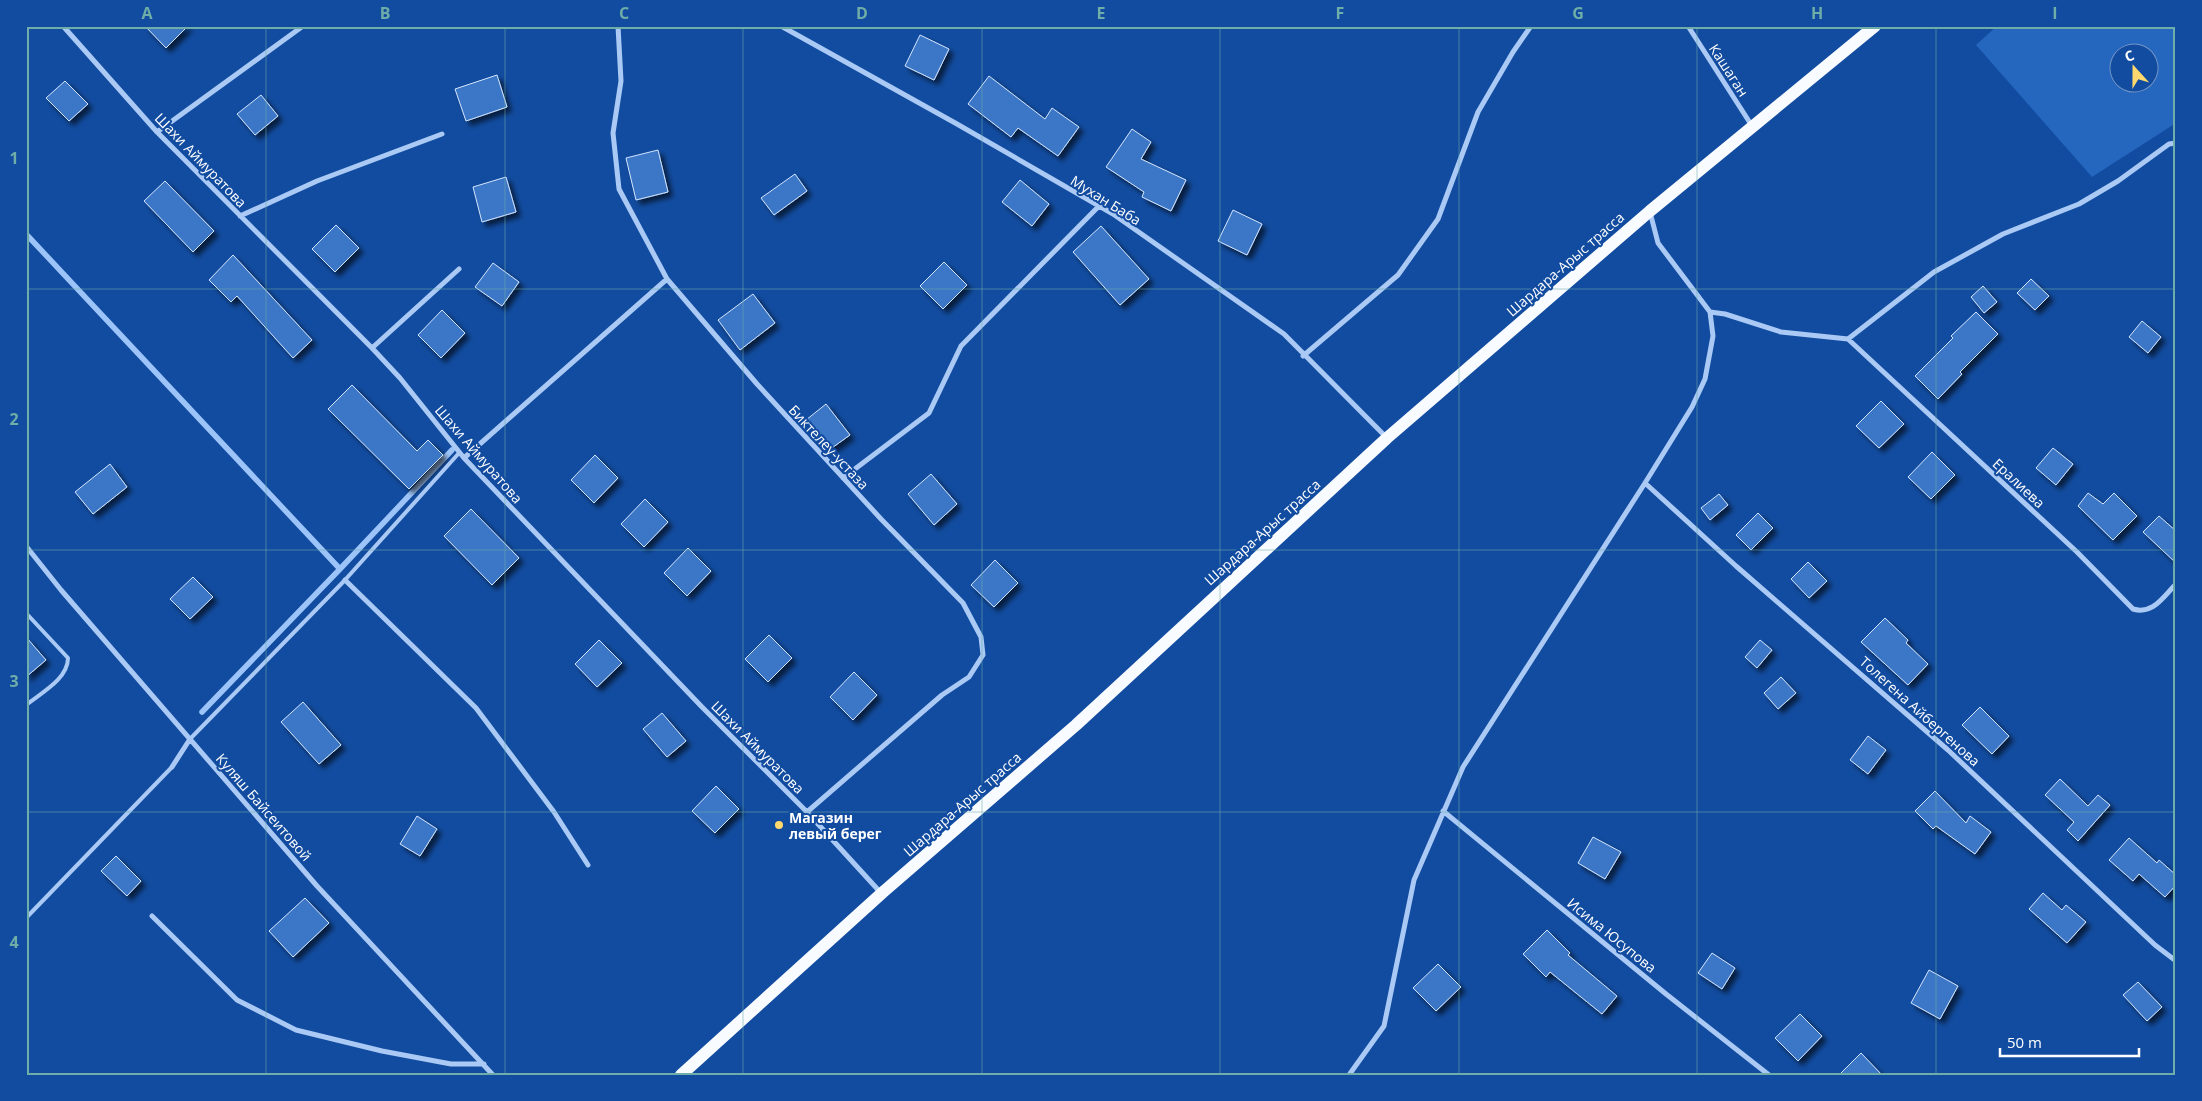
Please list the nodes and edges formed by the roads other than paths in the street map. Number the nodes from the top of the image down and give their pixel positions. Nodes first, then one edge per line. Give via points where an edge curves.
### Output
1 (63, 26) edge
2 (304, 26) edge
3 (618, 26) edge
4 (781, 26) edge
5 (1531, 26) edge
6 (1688, 26) edge
7 (1875, 26) edge
8 (1752, 126) junction
9 (157, 132) junction
10 (442, 134) dead end
11 (2176, 143) edge
12 (1098, 207) junction
13 (1650, 211) junction
14 (240, 216) junction
15 (459, 269) dead end
16 (667, 279) junction
17 (1710, 312) junction
18 (1848, 339) junction
19 (372, 348) junction
20 (1303, 356) junction
21 (1387, 438) junction
22 (459, 453) junction
23 (464, 458) junction
24 (843, 478) junction
25 (1645, 483) junction
26 (26, 546) edge
27 (345, 580) junction
28 (2176, 584) edge
29 (26, 613) edge
30 (26, 705) edge
31 (190, 739) junction
32 (172, 767) joint
33 (1443, 811) junction
34 (807, 812) junction
35 (588, 865) dead end
36 (882, 893) junction
37 (152, 916) dead end
38 (26, 918) edge
39 (2176, 961) edge
40 (484, 1064) junction
41 (1351, 1074) edge
42 (493, 1075) edge
43 (681, 1075) edge
44 (1769, 1075) edge

1 - 9 street, Шахи Аймуратова
2 - 9 street
3 - 16 street, Биктелеу-устаза via 620,81 613,133 619,189
4 - 12 street, Мухан Баба
5 - 20 street via 1512,52 1478,112 1438,219 1398,275
6 - 8 street, Кашаган
7 - 8 main road, Шардара-Арыс трасса
8 - 13 main road, Шардара-Арыс трасса
9 - 14 street, Шахи Аймуратова
10 - 14 street via 317,181
11 - 18 street via 2169,144 2079,204 2003,234 1934,272
12 - 20 street, Мухан Баба via 1113,214 1284,334
12 - 24 street via 961,346 929,413
13 - 17 street via 1658,243
13 - 21 main road, Шардара-Арыс трасса
14 - 19 street, Шахи Аймуратова
15 - 19 street
16 - 23 street
16 - 24 street, Биктелеу-устаза via 756,384
17 - 18 street via 1781,332
17 - 25 street via 1713,336 1705,379 1692,407
18 - 28 street, Ералиева via 2133,608 2148,610
19 - 22 street, Шахи Аймуратова
20 - 21 street, Мухан Баба
21 - 36 main road, Шардара-Арыс трасса via 1076,725
22 - 23 street, Шахи Аймуратова
22 - 27 lane
23 - 34 street, Шахи Аймуратова via 702,708
24 - 34 street, Биктелеу-устаза via 963,603 981,637 983,654 969,677 942,695
25 - 33 street via 1463,767
25 - 39 street, Толегена Айбергенова via 1765,592 1919,724
26 - 31 street, Куляш Байсеитовой
27 - 31 lane
27 - 35 street via 476,708 554,812
29 - 30 lane via 68,658 68,666 63,675
31 - 32 street
31 - 40 street, Куляш Байсеитовой via 317,886
32 - 38 lane
33 - 41 street via 1414,880 1384,1026
33 - 44 street, Исима Юсупова
34 - 36 street, Шахи Аймуратова
36 - 43 main road, Шардара-Арыс трасса
37 - 40 street via 237,1000 296,1030 382,1052 451,1064
40 - 42 street, Куляш Байсеитовой

